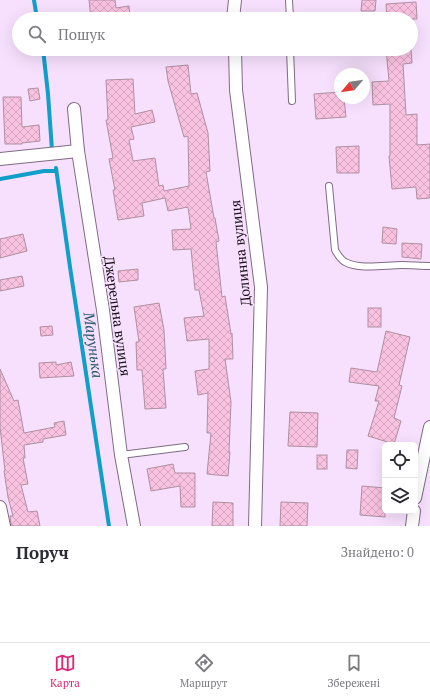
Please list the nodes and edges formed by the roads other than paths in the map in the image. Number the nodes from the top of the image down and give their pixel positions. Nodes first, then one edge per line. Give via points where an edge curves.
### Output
1 (235, 0) edge
2 (289, 0) edge
3 (234, 12) edge
4 (290, 12) edge
5 (235, 56) edge
6 (290, 56) edge
7 (292, 101) dead end
8 (74, 109) dead end
9 (78, 151) junction
10 (0, 159) edge
11 (329, 186) dead end
12 (430, 266) edge
13 (430, 427) edge
14 (185, 447) dead end
15 (121, 455) junction
16 (418, 484) edge
17 (0, 507) edge
18 (414, 514) edge
19 (4, 526) edge
20 (134, 526) edge
21 (255, 526) edge
22 (412, 526) edge

1 - 3 street
2 - 4 lane
5 - 21 street, Долинна вулиця via 236,90 261,287
6 - 7 lane
8 - 9 street, Джерельна вулиця
9 - 10 street
9 - 15 street, Джерельна вулиця via 103,310
11 - 12 lane via 335,250 339,258 359,265
13 - 16 street
14 - 15 lane
15 - 20 street, Джерельна вулиця
17 - 19 street
18 - 22 street

